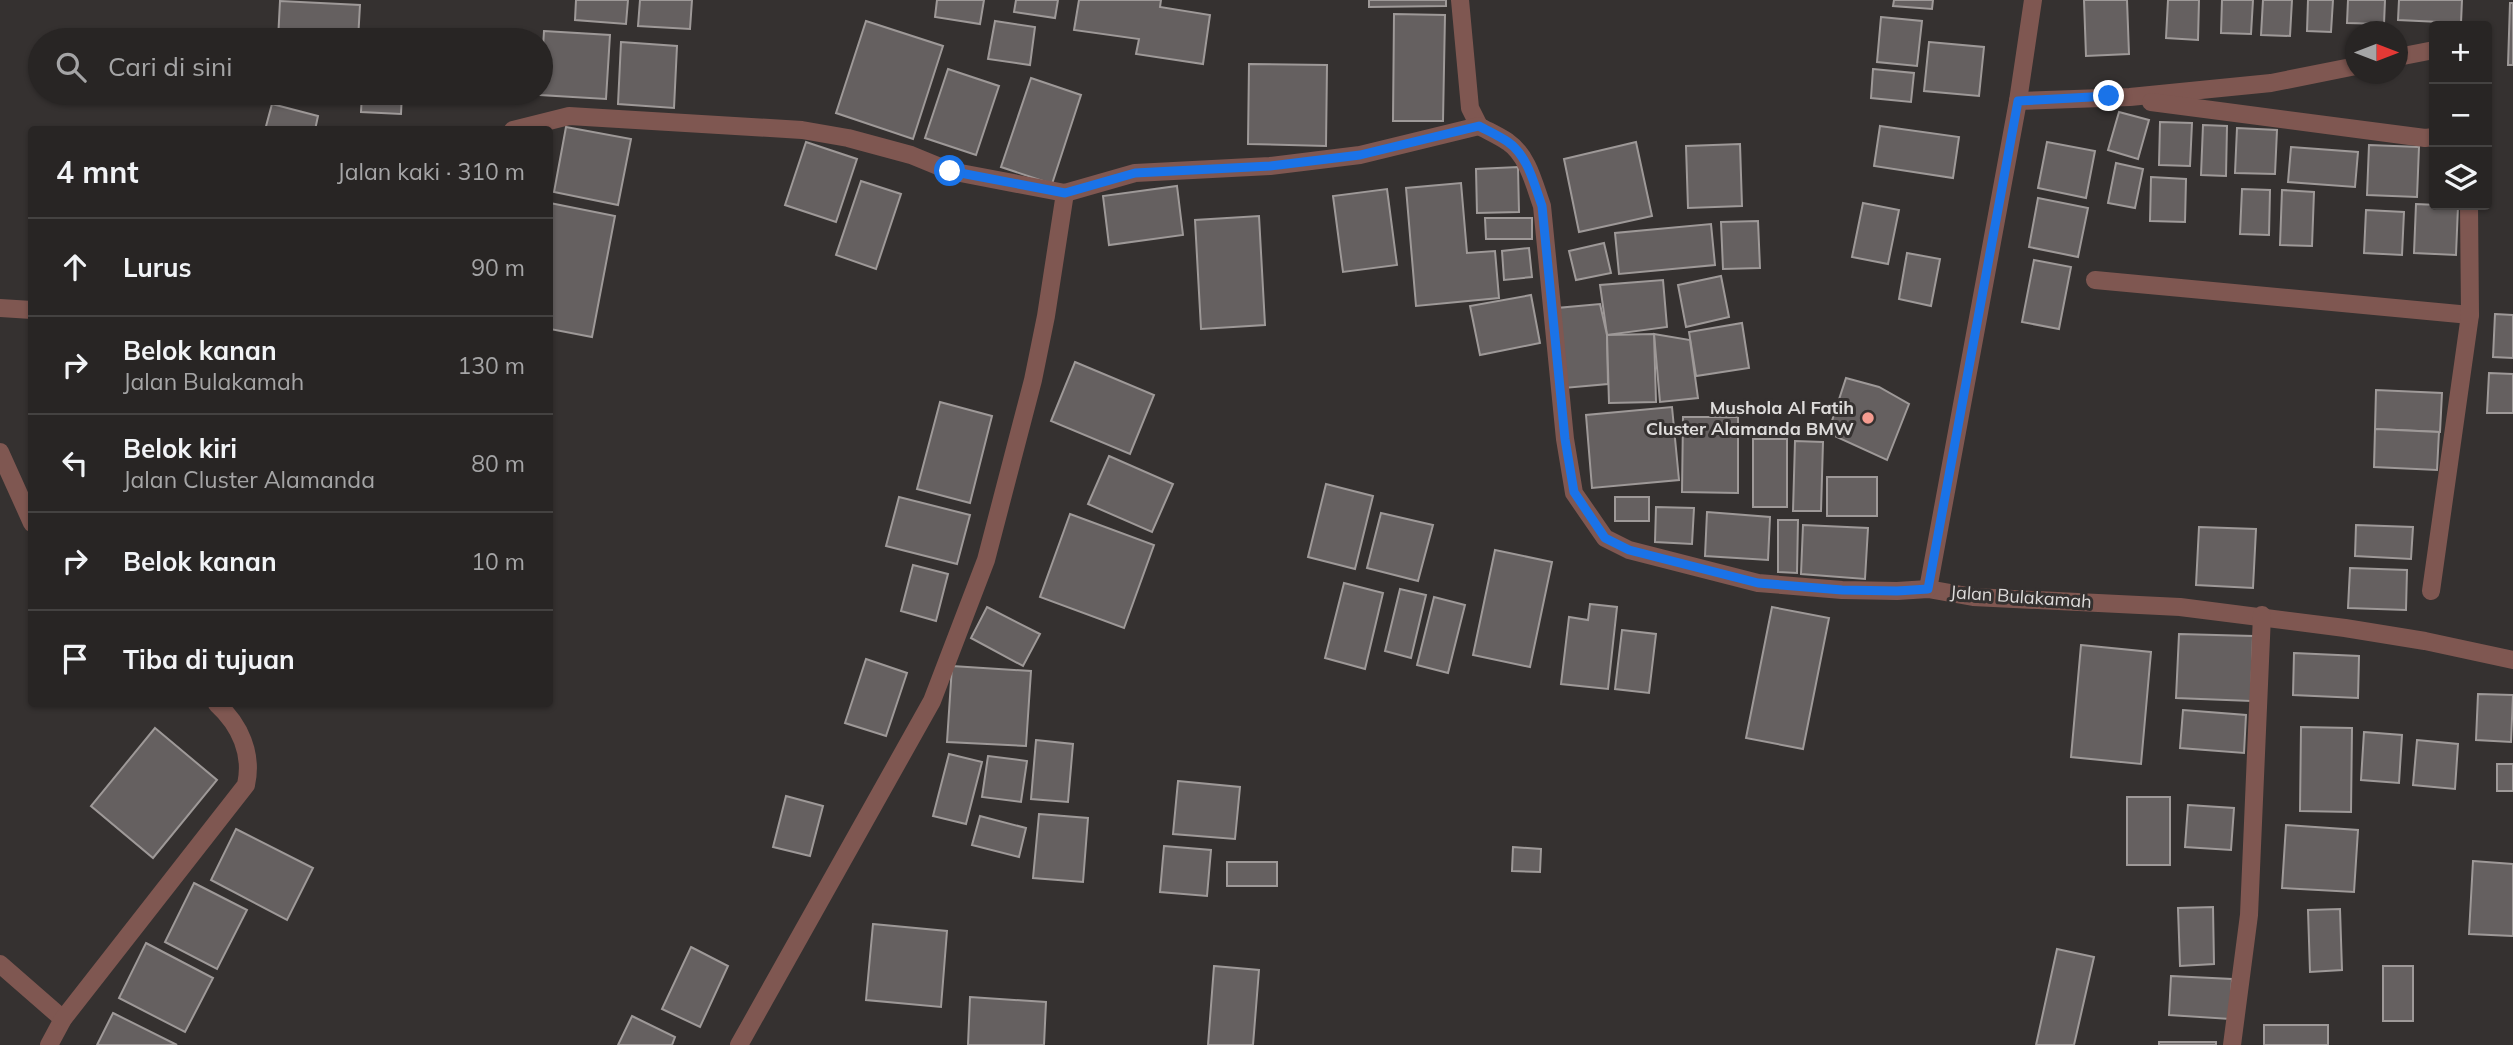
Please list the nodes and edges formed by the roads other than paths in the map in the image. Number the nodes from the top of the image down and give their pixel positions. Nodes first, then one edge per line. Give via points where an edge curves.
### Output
1 (1460, 0) edge
2 (2034, 0) edge
3 (2429, 51) edge
4 (2408, 55) edge
5 (2345, 68) edge
6 (2109, 96) junction
7 (2018, 101) junction
8 (551, 125) edge
9 (1479, 126) junction
10 (2429, 138) edge
11 (1065, 193) junction
12 (2469, 210) edge
13 (2095, 279) dead end
14 (0, 308) edge
15 (28, 310) edge
16 (2470, 315) junction
17 (0, 452) edge
18 (28, 514) edge
19 (1928, 589) junction
20 (2431, 591) dead end
21 (2262, 615) junction
22 (2513, 660) edge
23 (220, 707) edge
24 (0, 964) edge
25 (63, 1019) junction
26 (49, 1045) edge
27 (739, 1045) edge
28 (2232, 1045) edge

1 - 9 street via 1470,108
2 - 7 street
3 - 4 street
5 - 6 street via 2271,83
6 - 7 street
6 - 10 street
7 - 19 street
8 - 11 street via 569,116 582,116 802,130 911,155 950,171
9 - 11 street via 1360,155 1270,166 1135,173
9 - 19 street, Jalan Bulakamah via 1517,149 1542,206 1574,492 1605,538 1629,550 1758,583 1842,590
11 - 27 street via 1030,393 986,560 937,689
12 - 16 street
13 - 16 street
14 - 15 street
16 - 20 street
17 - 18 street
19 - 21 street, Jalan Bulakamah via 1973,597
21 - 22 street, Jalan Bulakamah
21 - 28 street via 2249,915
23 - 25 street via 247,749 250,769 246,785
24 - 25 street
25 - 26 street

